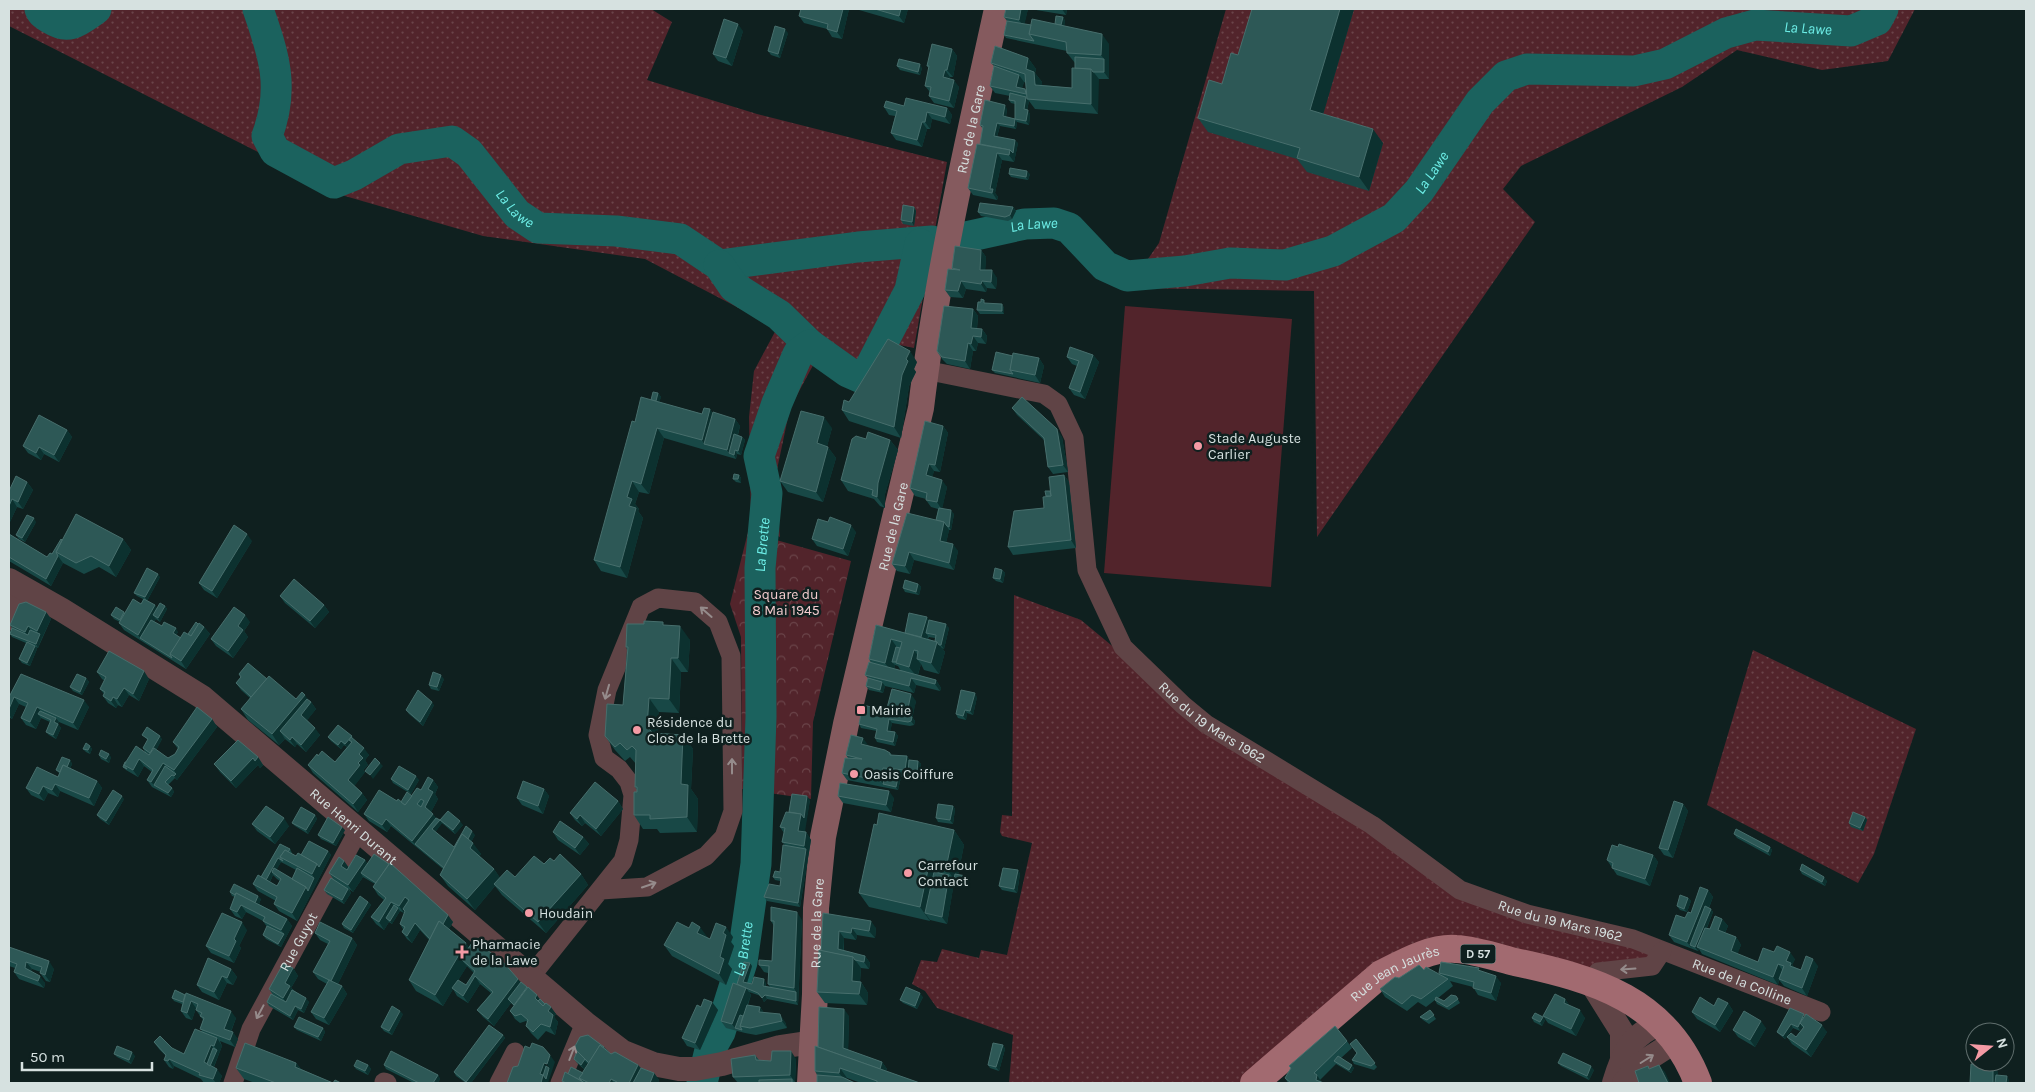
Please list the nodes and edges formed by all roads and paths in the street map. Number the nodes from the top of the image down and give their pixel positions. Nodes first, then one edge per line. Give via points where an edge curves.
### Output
1 (992, 10) edge
2 (926, 370) junction
3 (16, 584) edge
4 (9, 621) edge
5 (358, 831) junction
6 (601, 890) junction
7 (1662, 950) junction
8 (532, 975) junction
9 (1592, 984) junction
10 (1822, 1012) dead end
11 (585, 1022) junction
12 (1668, 1032) junction
13 (812, 1046) junction
14 (514, 1052) dead end
15 (1622, 1057) junction
16 (1265, 1079) edge
17 (233, 1083) edge
18 (499, 1083) edge
19 (560, 1083) edge
20 (810, 1083) edge
21 (1614, 1083) edge
22 (1624, 1083) edge
23 (1698, 1083) edge

1 - 2 main road, Rue de la Gare
2 - 7 street, Rue du 19 Mars 1962 via 1044,394 1058,404 1074,438 1087,570 1123,647 1206,724 1372,825 1460,890 1527,914 1633,939
2 - 13 main road, Rue de la Gare via 921,408 823,837 816,908
3 - 4 street
3 - 5 street, Rue Henri Durant via 202,697
5 - 8 street, Rue Henri Durant
5 -> 17 street, Rue Guyot via 251,1028
6 -> 6 street via 647,887 706,856 724,837 732,811 731,656 718,622 695,602 658,598 641,608 607,690 598,735 604,758 629,782 632,795 629,840 623,861
6 - 8 street
7 -> 9 street via 1652,966 1598,972
7 - 10 street, Rue de la Colline
8 - 11 street, Rue Henri Durant
9 - 12 main road, Rue Jean Jaurès / D 57 via 1637,1003
9 - 15 street via 1622,1032
9 - 16 main road, Rue Jean Jaurès / D 57 via 1531,965 1455,948 1430,953 1381,974
11 - 13 street, Rue Henri Durant via 623,1052 653,1064 678,1069 704,1067 780,1047
19 -> 11 street
12 - 15 street via 1645,1029
22 -> 12 street
12 - 23 main road, Rue Jean Jaurès / D 57
13 - 20 main road, Rue de la Gare
14 - 18 street
15 - 21 street

